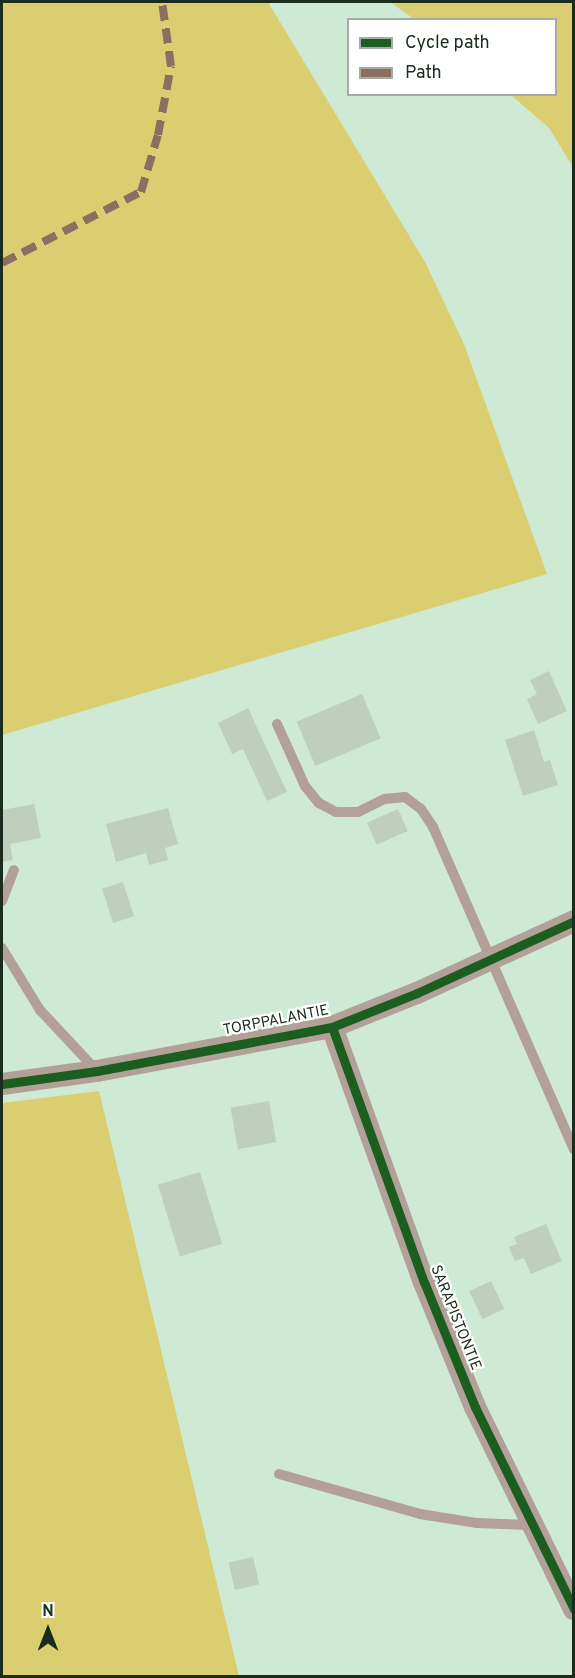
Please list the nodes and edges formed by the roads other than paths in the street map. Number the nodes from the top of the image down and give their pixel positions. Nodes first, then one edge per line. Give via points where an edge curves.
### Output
1 (277, 724) dead end
2 (14, 870) dead end
3 (2, 901) edge
4 (573, 921) edge
5 (2, 948) edge
6 (492, 960) junction
7 (332, 1027) junction
8 (97, 1071) junction
9 (2, 1084) edge
10 (573, 1149) edge
11 (279, 1474) dead end
12 (531, 1525) junction
13 (573, 1609) edge

1 - 6 lane via 304,786 319,803 336,812 358,812 384,799 405,798 421,809
2 - 3 lane
4 - 6 street, TORPPALANTIE
5 - 8 lane via 40,1010
6 - 7 street, TORPPALANTIE
6 - 10 lane
7 - 8 street, TORPPALANTIE
7 - 12 street, SARAPISTONTIE via 424,1282 475,1407
8 - 9 street, TORPPALANTIE
11 - 12 lane via 420,1514 477,1523
12 - 13 street, SARAPISTONTIE

